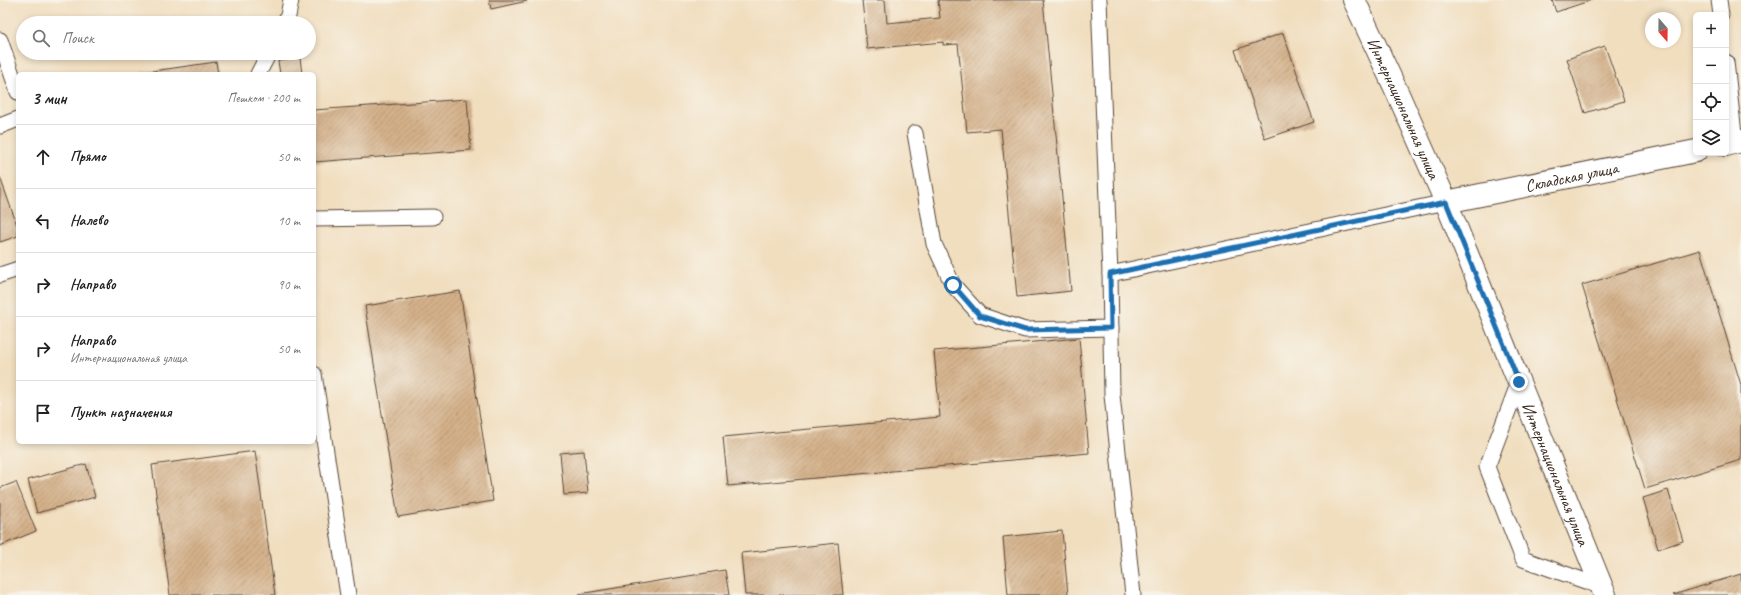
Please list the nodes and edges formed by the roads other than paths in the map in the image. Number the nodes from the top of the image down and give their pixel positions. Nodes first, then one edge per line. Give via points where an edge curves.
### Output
1 (292, 0) edge
2 (1099, 0) edge
3 (1354, 0) edge
4 (1719, 0) edge
5 (1721, 12) edge
6 (288, 16) edge
7 (0, 40) edge
8 (265, 60) edge
9 (259, 72) edge
10 (1728, 84) edge
11 (16, 86) edge
12 (16, 120) edge
13 (0, 126) edge
14 (916, 133) dead end
15 (1734, 143) edge
16 (1693, 152) edge
17 (1446, 202) junction
18 (433, 217) dead end
19 (316, 219) edge
20 (16, 270) edge
21 (1110, 274) junction
22 (0, 275) edge
23 (1111, 328) junction
24 (1519, 382) junction
25 (316, 387) edge
26 (1603, 591) edge
27 (348, 595) edge
28 (1133, 595) edge

1 - 6 lane
2 - 21 lane
3 - 17 street, Интернациональная улица
4 - 5 lane
7 - 11 lane
8 - 9 lane
10 - 15 lane
12 - 13 lane
14 - 23 lane via 934,244 953,285 980,316 1025,330
16 - 17 street, Складская улица
17 - 21 lane
17 - 24 street, Интернациональная улица
18 - 19 lane
20 - 22 lane
21 - 23 lane
23 - 28 lane via 1112,395
24 - 26 street, Интернациональная улица
24 - 26 lane via 1487,466 1523,559
25 - 27 lane

